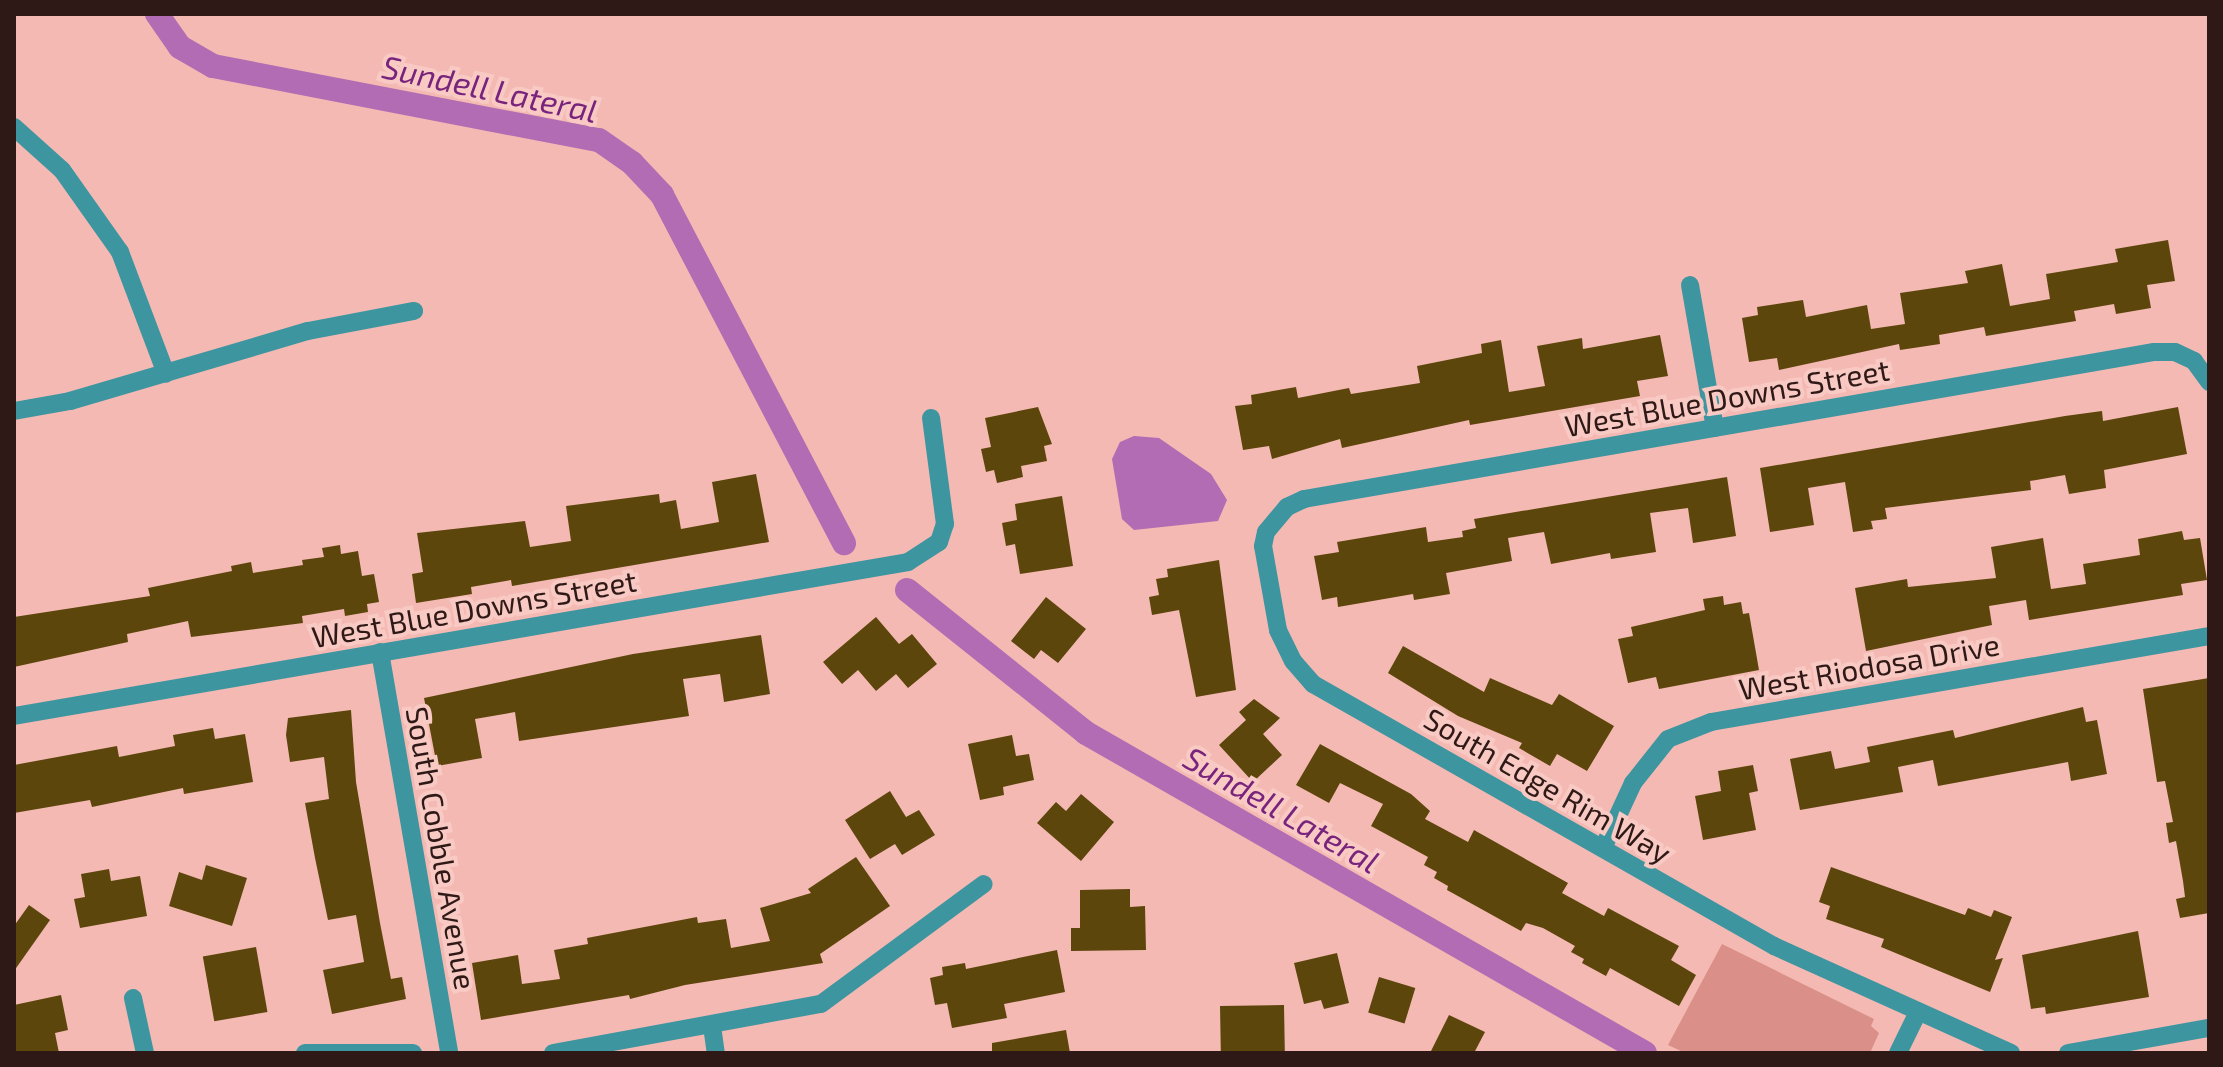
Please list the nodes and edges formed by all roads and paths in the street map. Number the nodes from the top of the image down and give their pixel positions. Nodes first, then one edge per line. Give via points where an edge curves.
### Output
1 (14, 127) edge
2 (1690, 285) dead end
3 (414, 311) dead end
4 (166, 374) junction
5 (2209, 382) edge
6 (14, 411) edge
7 (931, 418) dead end
8 (1715, 428) junction
9 (1274, 519) joint
10 (2209, 636) edge
11 (380, 652) junction
12 (14, 716) edge
13 (1603, 848) junction
14 (984, 884) dead end
15 (133, 998) dead end
16 (1918, 1012) junction
17 (712, 1026) junction
18 (2209, 1028) edge
19 (145, 1053) edge
20 (305, 1053) edge
21 (413, 1053) edge
22 (449, 1053) edge
23 (553, 1053) edge
24 (716, 1053) edge
25 (1898, 1053) edge
26 (2011, 1053) edge
27 (2068, 1053) edge

1 - 4 street via 62,170 120,252 138,288
2 - 8 street
3 - 4 street via 308,331
4 - 6 street
5 - 8 street, West Blue Downs Street via 2194,361 2175,352 2154,352
7 - 11 street, West Blue Downs Street via 946,505 939,542 908,562
8 - 9 street, West Blue Downs Street via 1304,499
9 - 13 street, South Edge Rim Way via 1263,546 1278,630 1293,661 1313,684
10 - 13 street, West Riodosa Drive via 1711,722 1668,739 1633,783
11 - 12 street, West Blue Downs Street
11 - 22 street, South Cobble Avenue
13 - 16 street, South Edge Rim Way via 1774,946
14 - 17 street via 821,1004
15 - 19 street
16 - 25 street
16 - 26 street, South Edge Rim Way
17 - 23 street
17 - 24 street
18 - 27 street
20 - 21 street

